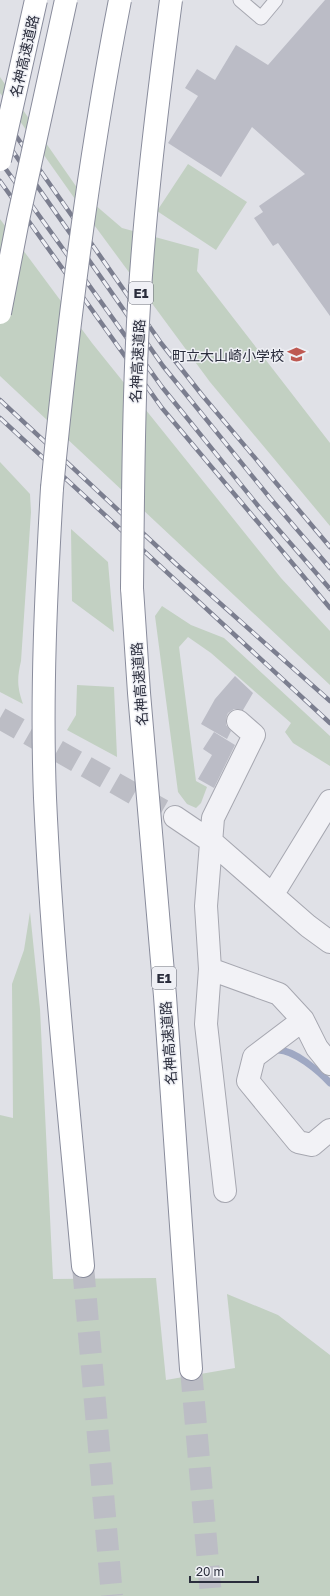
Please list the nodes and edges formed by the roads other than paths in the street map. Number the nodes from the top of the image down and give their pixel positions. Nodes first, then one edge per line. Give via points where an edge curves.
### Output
1 (36, 0) edge
2 (66, 0) edge
3 (120, 0) edge
4 (171, 0) edge
5 (240, 0) edge
6 (276, 0) edge
7 (0, 160) edge
8 (0, 312) edge
9 (238, 720) dead end
10 (330, 801) edge
11 (175, 818) tunnel mouth
12 (212, 842) junction
13 (273, 894) junction
14 (330, 942) edge
15 (210, 969) junction
16 (303, 1020) junction
17 (330, 1064) edge
18 (330, 1130) edge
19 (224, 1191) dead end
20 (83, 1266) tunnel mouth
21 (191, 1369) tunnel mouth

1 - 7 highway, 名神高速道路, bridge
2 - 8 highway, 名神高速道路, bridge
3 - 20 highway, bridge via 103,83 66,346 52,488 46,595 43,699 45,798 52,916
4 - 21 highway, 名神高速道路 / E1, bridge via 147,206 137,342 132,588 166,1004
5 - 6 lane via 261,18
9 - 12 street via 254,735 214,818
10 - 13 street
11 - 12 street
12 - 13 street
12 - 15 street via 206,906
13 - 14 street
15 - 16 street via 279,994
15 - 19 street via 206,1024
16 - 17 street via 317,1048
16 - 18 street via 254,1057 248,1081 298,1142 312,1145

